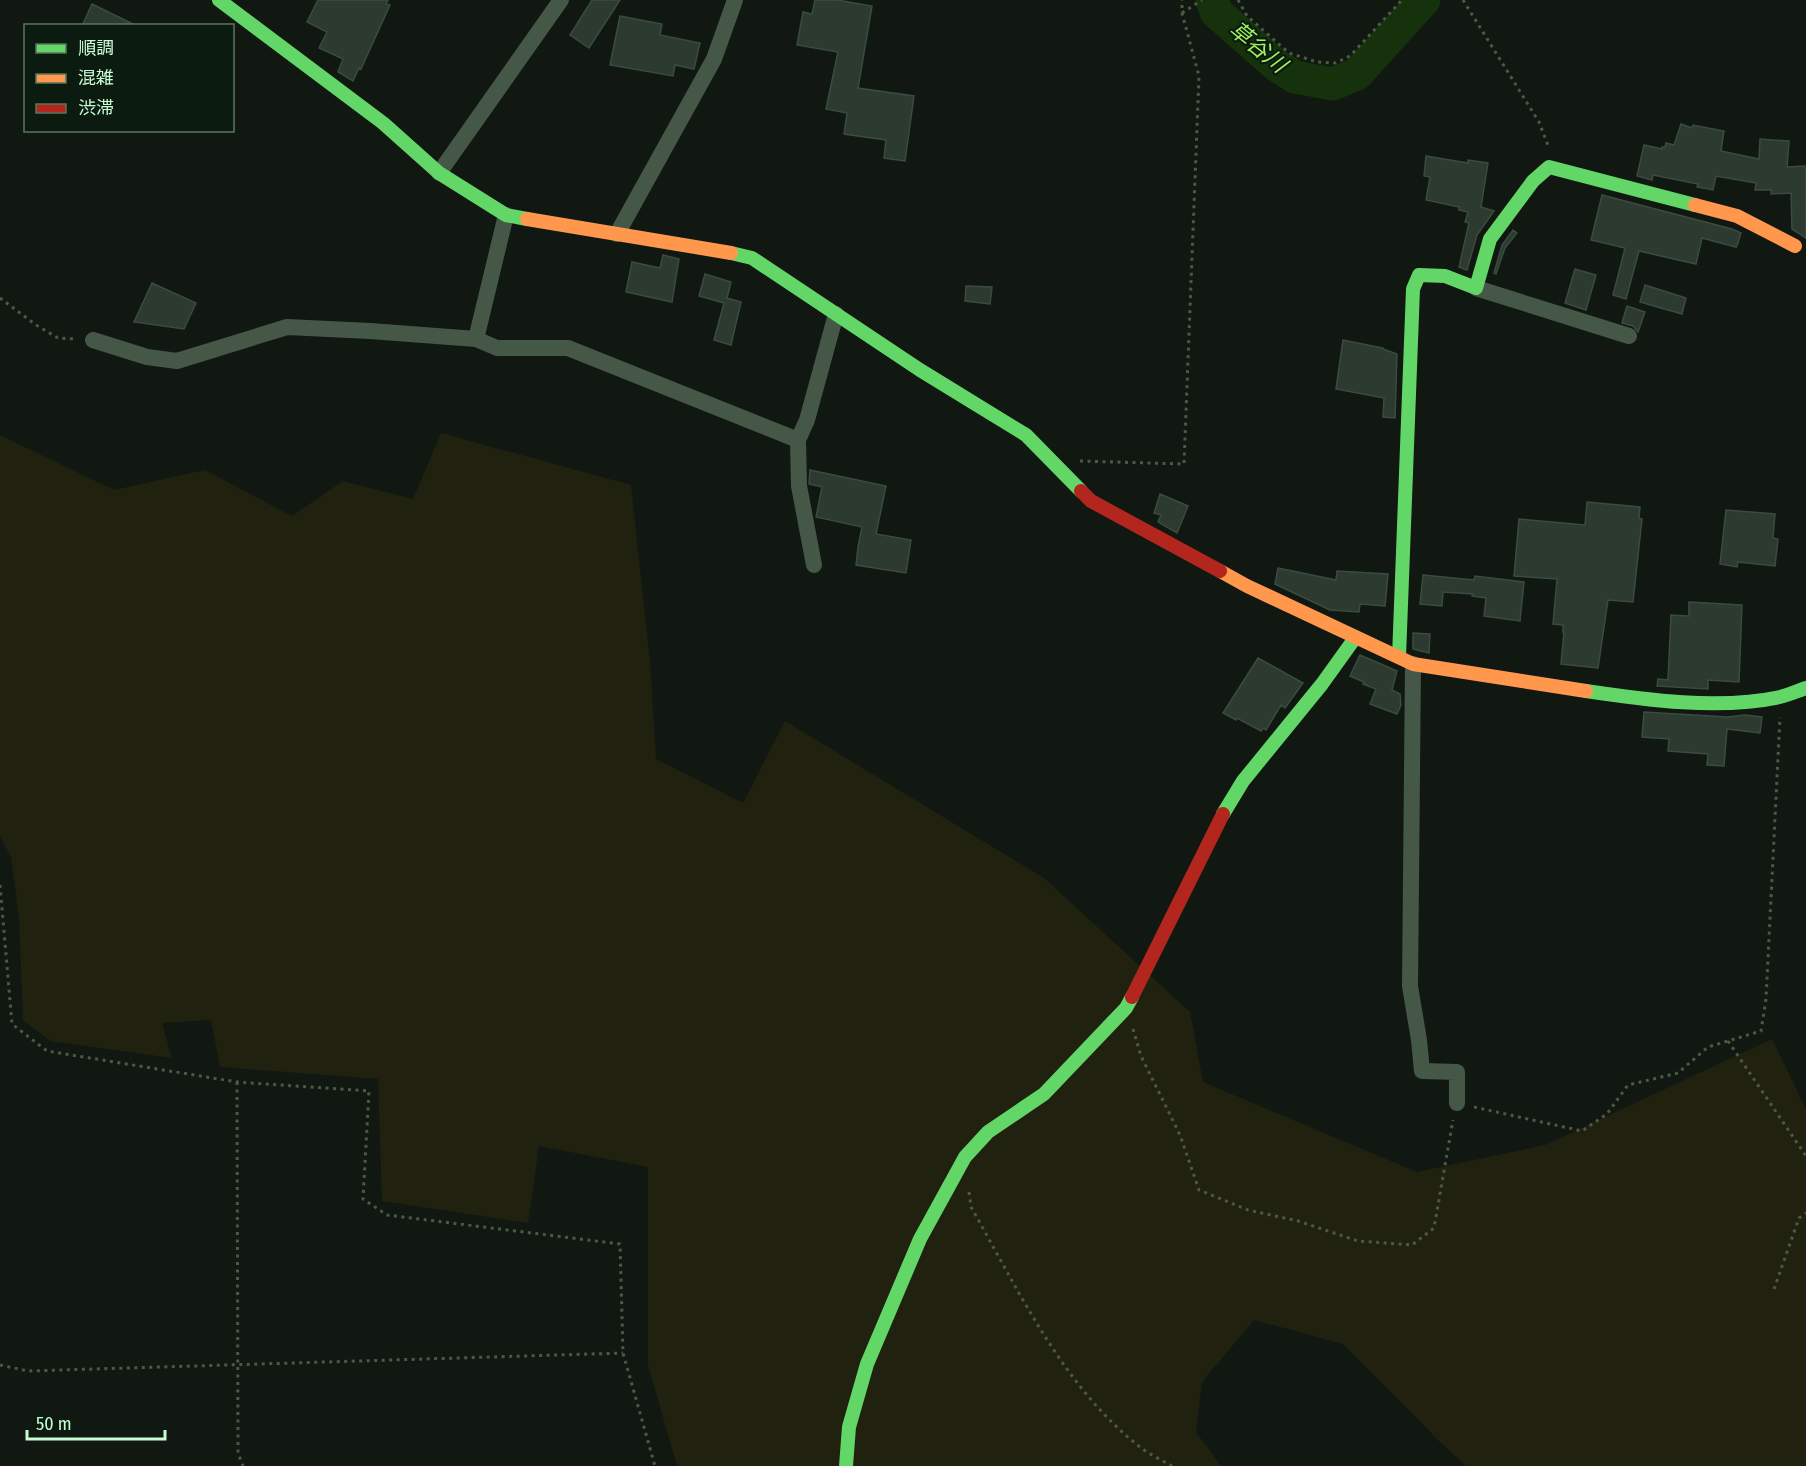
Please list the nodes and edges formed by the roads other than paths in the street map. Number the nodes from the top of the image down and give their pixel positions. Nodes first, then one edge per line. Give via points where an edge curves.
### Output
1 (219, 0) edge
2 (561, 0) edge
3 (735, 0) edge
4 (439, 173) junction
5 (506, 215) junction
6 (617, 234) junction
7 (1796, 246) dead end
8 (1476, 288) junction
9 (836, 314) junction
10 (1629, 336) dead end
11 (476, 339) junction
12 (93, 340) road end
13 (798, 440) junction
14 (814, 565) dead end
15 (1355, 638) junction
16 (1406, 661) junction
17 (1806, 688) edge
18 (1457, 1103) road end
19 (846, 1466) edge

1 - 4 street via 383,123
2 - 4 street
3 - 6 street via 714,59
4 - 5 street
5 - 6 street
5 - 11 street
6 - 9 street via 752,258
7 - 8 street via 1737,216 1549,167 1533,181 1490,239
8 - 10 street
8 - 16 street via 1445,276 1419,275 1413,289
9 - 13 street
9 - 15 street via 1026,435 1091,501 1247,586
11 - 12 street via 287,327 177,361 147,357
11 - 13 street via 497,348 568,348
13 - 14 street via 799,486
15 - 16 street
15 - 19 street via 1243,781 1126,1008 1044,1094 988,1132 965,1157 920,1239 867,1364 849,1427
16 - 17 street via 1626,697 1728,704 1780,697
16 - 18 street via 1410,986 1422,1071 1457,1072

